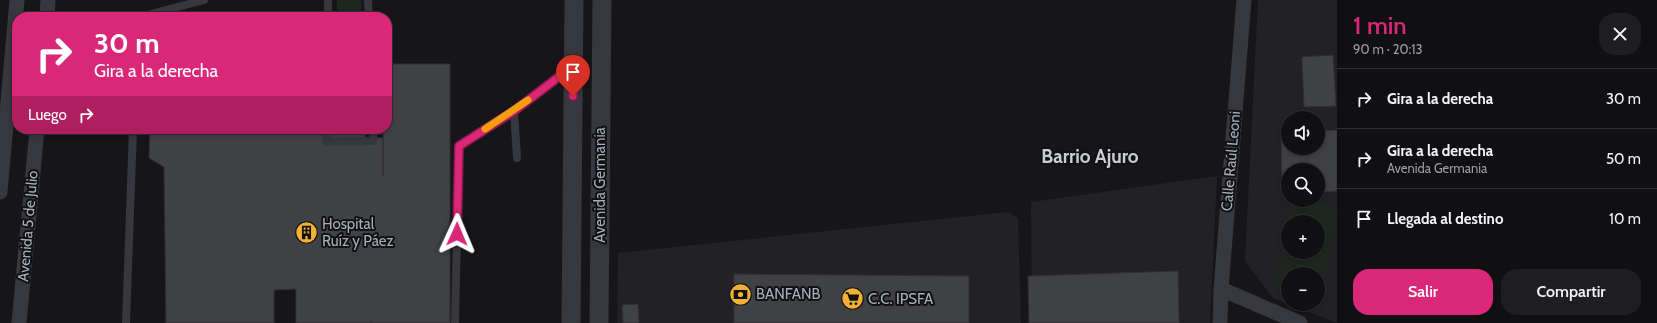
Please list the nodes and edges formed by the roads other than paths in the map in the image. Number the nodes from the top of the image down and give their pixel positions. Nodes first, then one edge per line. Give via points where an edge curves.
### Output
1 (17, 0) edge
2 (48, 0) edge
3 (204, 0) edge
4 (328, 0) edge
5 (368, 0) edge
6 (574, 0) edge
7 (602, 0) edge
8 (1244, 0) edge
9 (16, 12) edge
10 (47, 12) edge
11 (159, 12) edge
12 (328, 12) edge
13 (369, 12) edge
14 (12, 56) edge
15 (573, 66) junction
16 (514, 111) junction
17 (37, 134) edge
18 (133, 134) edge
19 (327, 134) edge
20 (372, 134) edge
21 (517, 158) dead end
22 (0, 192) edge
23 (1221, 289) junction
24 (19, 323) edge
25 (126, 323) edge
26 (455, 323) edge
27 (571, 323) edge
28 (599, 323) edge
29 (1220, 323) edge
30 (1300, 323) edge

1 - 9 street, Avenida 5 de Julio
2 - 10 street
3 - 11 lane
4 - 12 lane
5 - 13 lane
6 - 15 street, Avenida Germania
7 - 28 street, Avenida Germania
8 - 23 street, Calle Raúl Leoni
14 - 22 street, Avenida 5 de Julio
15 - 16 lane
15 - 27 street, Avenida Germania
16 - 21 lane
16 - 26 lane via 459,146
17 - 24 street, Avenida 5 de Julio
18 - 25 lane
19 - 20 lane via 326,142 373,141
23 - 29 street, Calle Raúl Leoni
23 - 30 street

